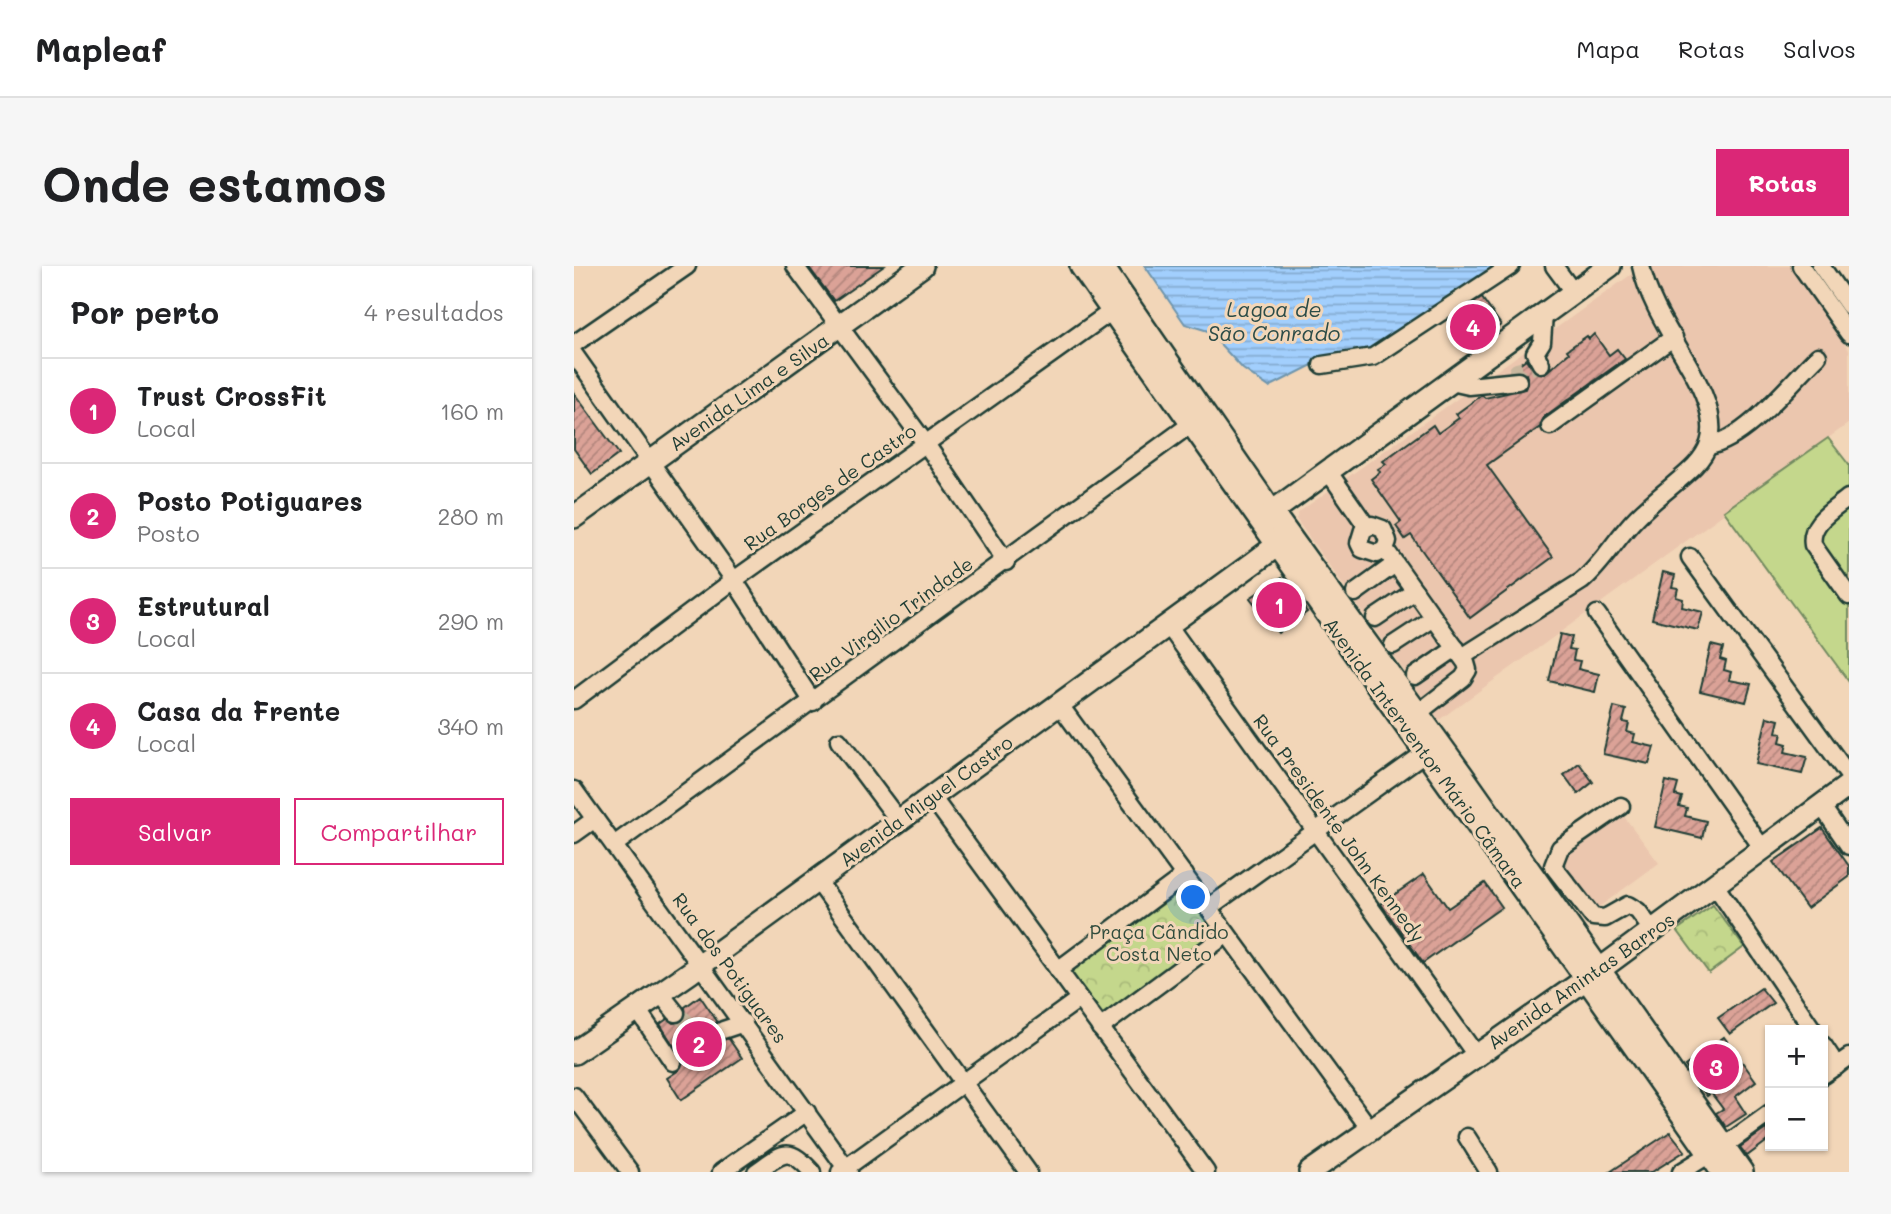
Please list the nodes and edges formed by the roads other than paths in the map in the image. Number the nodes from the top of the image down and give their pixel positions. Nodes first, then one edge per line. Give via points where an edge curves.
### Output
1 (687, 266) edge
2 (795, 266) edge
3 (922, 266) edge
4 (1081, 266) edge
5 (1102, 266) edge
6 (1511, 266) edge
7 (1554, 266) edge
8 (1610, 266) edge
9 (1641, 266) edge
10 (1801, 266) edge
11 (1821, 266) edge
12 (1574, 293) junction
13 (1849, 306) edge
14 (1112, 312) junction
15 (1544, 314) junction
16 (839, 328) junction
17 (1849, 334) edge
18 (1674, 337) junction
19 (574, 344) edge
20 (574, 354) edge
21 (1818, 356) dead end
22 (1541, 364) dead end
23 (1322, 365) dead end
24 (1518, 381) tunnel mouth
25 (1451, 382) junction
26 (1191, 424) junction
27 (1550, 426) dead end
28 (926, 444) junction
29 (1709, 446) junction
30 (651, 461) junction
31 (1328, 471) junction
32 (1848, 498) edge
33 (574, 517) edge
34 (1272, 522) junction
35 (1276, 547) junction
36 (1690, 557) dead end
37 (1006, 562) junction
38 (1395, 564) junction
39 (734, 580) junction
40 (1415, 591) junction
41 (1355, 593) dead end
42 (1849, 596) edge
43 (1597, 614) dead end
44 (1375, 618) dead end
45 (1434, 618) junction
46 (1168, 625) junction
47 (1393, 645) dead end
48 (1459, 653) junction
49 (1416, 676) dead end
50 (574, 700) edge
51 (813, 702) junction
52 (1059, 704) junction
53 (1418, 713) junction
54 (839, 741) dead end
55 (1426, 752) junction
56 (1849, 776) edge
57 (1849, 785) edge
58 (574, 790) edge
59 (932, 797) junction
60 (1821, 805) junction
61 (1621, 806) dead end
62 (595, 819) junction
63 (898, 821) junction
64 (1316, 831) junction
65 (574, 834) edge
66 (614, 845) junction
67 (1849, 846) edge
68 (1763, 849) junction
69 (1185, 876) junction
70 (817, 880) junction
71 (1715, 885) junction
72 (1208, 908) junction
73 (1652, 930) junction
74 (1227, 934) junction
75 (702, 964) junction
76 (1058, 970) junction
77 (1592, 974) junction
78 (660, 993) junction
79 (1079, 999) junction
80 (637, 1009) junction
81 (676, 1013) tunnel mouth
82 (744, 1023) junction
83 (1810, 1025) edge
84 (1100, 1028) junction
85 (723, 1030) tunnel mouth
86 (1828, 1049) edge
87 (574, 1053) edge
88 (1476, 1055) junction
89 (1843, 1061) edge
90 (673, 1062) dead end
91 (1828, 1072) edge
92 (962, 1083) junction
93 (574, 1096) edge
94 (807, 1112) junction
95 (1765, 1116) edge
96 (1370, 1129) junction
97 (1467, 1137) dead end
98 (1717, 1150) junction
99 (845, 1171) edge
100 (630, 1172) edge
101 (721, 1172) edge
102 (756, 1172) edge
103 (812, 1172) edge
104 (1028, 1172) edge
105 (1206, 1172) edge
106 (1310, 1172) edge
107 (1489, 1172) edge
108 (1681, 1172) edge
109 (1722, 1172) edge
110 (1742, 1172) edge

1 - 19 street
2 - 16 street
3 - 16 main road, Avenida Lima e Silva
4 - 14 main road, Avenida Interventor Mário Câmara
5 - 34 main road, Avenida Interventor Mário Câmara
6 - 23 street via 1373,357
7 - 12 street
8 - 12 main road
9 - 18 street
10 - 17 street
11 - 13 street
12 - 15 main road
14 - 26 main road, Avenida Interventor Mário Câmara
14 - 28 street, Rua Borges de Castro
15 - 22 street via 1542,342 1535,353
15 - 25 main road
16 - 28 street
16 - 30 main road, Avenida Lima e Silva
18 - 27 street
18 - 29 street via 1712,413
20 - 30 street
21 - 29 street via 1741,431
24 - 25 street via 1469,386
25 - 31 main road
26 - 34 main road, Avenida Interventor Mário Câmara
26 - 37 street, Rua Virgilio Trindade
28 - 37 street
28 - 39 street, Rua Borges de Castro
29 - 48 street via 1699,462 1640,514 1582,581
30 - 33 main road, Avenida Lima e Silva
30 - 39 street
31 - 34 main road
31 - 38 street via 1367,527 1383,529 1388,541 1385,549
32 - 42 street via 1819,522 1811,538
34 - 35 main road, Avenida Interventor Mário Câmara
34 - 53 main road, Avenida Interventor Mário Câmara
35 - 46 main road, Avenida Miguel Castro
35 - 55 main road, Avenida Interventor Mário Câmara
36 - 56 street
37 - 51 street, Rua Virgilio Trindade
38 - 40 street
38 - 41 street
39 - 50 street, Rua Borges de Castro
39 - 51 street
40 - 44 street
40 - 45 street
43 - 68 street
45 - 47 street
45 - 48 street
46 - 52 main road, Avenida Miguel Castro
46 - 64 street, Rua Presidente John Kennedy
48 - 49 street
48 - 53 street via 1468,670 1463,678
51 - 66 street, Rua Virgilio Trindade
52 - 59 main road, Avenida Miguel Castro
52 - 69 street
53 - 77 main road, Avenida Interventor Mário Câmara
54 - 63 street
55 - 64 street
55 - 77 main road, Avenida Interventor Mário Câmara
57 - 60 main road, Avenida Amintas Barros
58 - 62 street, Rua dos Potiguares
59 - 63 main road, Avenida Miguel Castro
59 - 76 street
60 - 67 street
60 - 68 main road, Avenida Amintas Barros
61 - 73 street via 1560,848 1553,866 1593,917 1605,918 1628,905
62 - 65 street
62 - 66 street, Rua dos Potiguares
63 - 70 main road, Avenida Miguel Castro
64 - 72 street
64 - 88 street, Rua Presidente John Kennedy
66 - 75 street, Rua dos Potiguares
68 - 71 main road, Avenida Amintas Barros
69 - 72 street
69 - 76 street
70 - 75 main road, Avenida Miguel Castro
70 - 92 street
71 - 73 main road, Avenida Amintas Barros
71 - 83 street
72 - 74 street
73 - 77 main road, Avenida Amintas Barros
74 - 84 street
74 - 96 street
75 - 78 main road, Avenida Miguel Castro
75 - 82 street, Rua dos Potiguares
76 - 79 street
77 - 88 main road, Avenida Amintas Barros
77 - 98 main road, Avenida Interventor Mário Câmara
78 - 80 main road, Avenida Miguel Castro
78 - 81 street
79 - 84 street
79 - 92 street
80 - 87 main road, Avenida Miguel Castro
80 - 90 street
82 - 85 street
82 - 94 street, Rua dos Potiguares
84 - 105 street
86 - 89 street
88 - 96 main road, Avenida Amintas Barros
89 - 91 street
92 - 99 street
92 - 104 street
93 - 100 street
94 - 99 street, Rua dos Potiguares
94 - 101 street
95 - 98 street
96 - 106 main road, Avenida Amintas Barros
97 - 107 street
98 - 108 street
98 - 109 main road, Avenida Interventor Mário Câmara
98 - 110 main road, Avenida Interventor Mário Câmara
102 - 103 street via 776,1157 789,1154 797,1155

